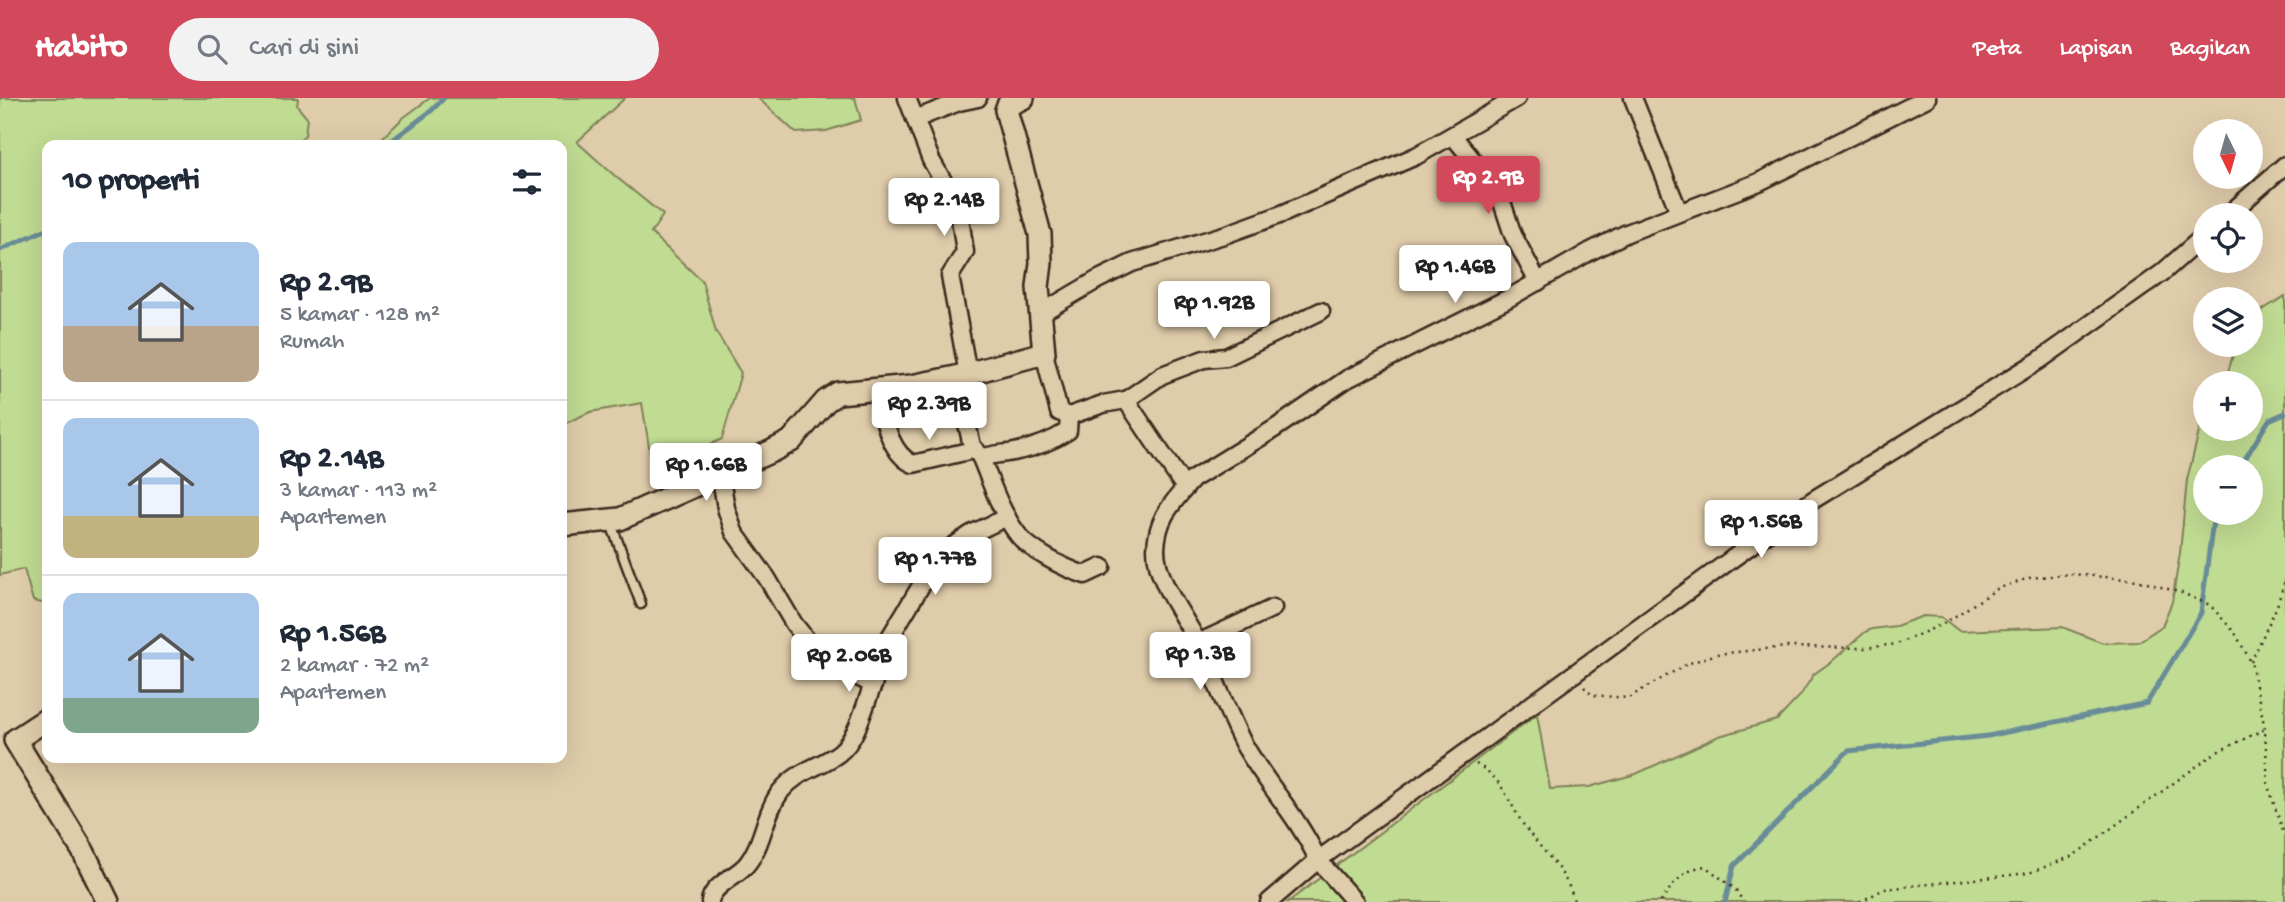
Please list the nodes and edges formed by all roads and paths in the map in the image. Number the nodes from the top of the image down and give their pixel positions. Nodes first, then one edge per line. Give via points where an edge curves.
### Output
1 (907, 98) edge
2 (978, 98) edge
3 (1517, 98) edge
4 (1633, 98) edge
5 (1927, 98) edge
6 (1010, 100) edge
7 (915, 119) junction
8 (1453, 136) junction
9 (2285, 164) edge
10 (2241, 203) edge
11 (1679, 212) junction
12 (2193, 246) edge
13 (1538, 282) junction
14 (1321, 311) dead end
15 (1041, 313) junction
16 (1044, 353) junction
17 (962, 375) junction
18 (876, 389) junction
19 (1126, 400) junction
20 (1069, 416) junction
21 (977, 454) junction
22 (720, 472) junction
23 (1185, 488) junction
24 (1007, 517) junction
25 (610, 522) junction
26 (567, 525) edge
27 (1102, 567) dead end
28 (2285, 580) edge
29 (640, 604) dead end
30 (1273, 608) dead end
31 (1198, 643) junction
32 (2251, 662) junction
33 (1574, 673) junction
34 (873, 685) junction
35 (42, 722) edge
36 (2265, 729) junction
37 (7, 744) edge
38 (1462, 754) junction
39 (2285, 837) edge
40 (1318, 860) junction
41 (108, 902) edge
42 (710, 902) edge
43 (1269, 902) edge
44 (1355, 902) edge
45 (1574, 902) edge
46 (1661, 902) edge
47 (1743, 902) edge
48 (1860, 902) edge

1 - 7 street
2 - 7 street
3 - 8 street
4 - 11 street
5 - 11 street via 1759,182
6 - 15 street via 1007,116 1040,234
7 - 17 street via 950,194 962,234 965,252 950,276
8 - 13 street via 1494,186
8 - 15 street via 1282,214 1132,263
9 - 10 street
11 - 13 street via 1598,247
12 - 33 street via 2040,360 1813,500
13 - 23 street via 1347,379
14 - 19 street via 1226,357 1204,359 1162,375
15 - 16 street
16 - 17 street
16 - 20 street via 1059,412
17 - 18 street
17 - 21 street
18 - 21 street via 895,447 904,460 913,464
18 - 22 street via 838,393 791,441
19 - 20 street
19 - 23 street
20 - 21 street via 1068,431 1051,442 1018,452
21 - 24 street
22 - 25 street
22 - 34 street via 734,532 794,624 814,649
23 - 31 street via 1162,516 1157,560
24 - 27 street via 1024,541 1079,573 1088,575
24 - 34 street via 971,534 931,569 884,647
25 - 26 street
25 - 29 lane
28 - 32 path
30 - 31 street
31 - 40 street via 1244,744 1297,819
32 - 33 path via 2235,633 2210,605 2137,580 2072,574 2029,578 1997,589 1943,624 1897,644 1717,654 1687,664 1628,698 1592,695
32 - 36 path
33 - 38 street
34 - 42 street via 846,746 782,789 754,853 741,871 712,893
35 - 37 street
36 - 39 path via 2268,786
36 - 48 path via 2215,753 2073,856 2029,873 1884,888
37 - 41 street via 83,851
38 - 40 street
38 - 45 path via 1489,771 1509,796 1522,823 1571,885
40 - 43 street
40 - 44 street
46 - 47 path via 1690,868 1705,866 1736,890

